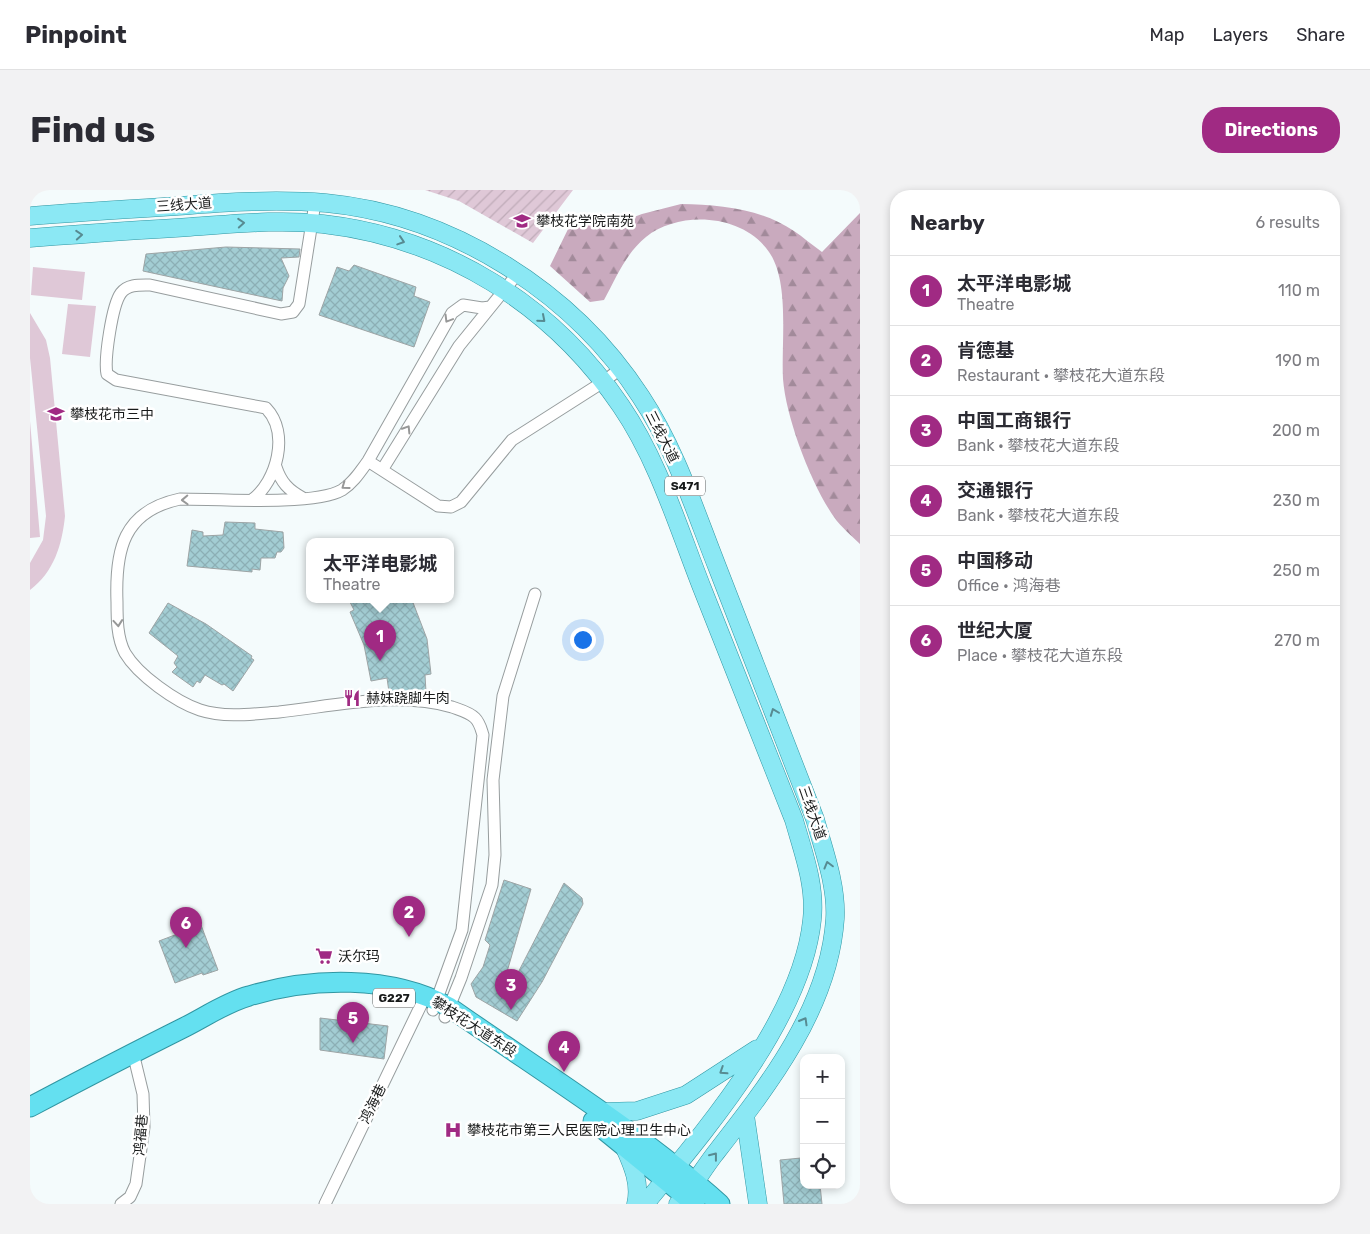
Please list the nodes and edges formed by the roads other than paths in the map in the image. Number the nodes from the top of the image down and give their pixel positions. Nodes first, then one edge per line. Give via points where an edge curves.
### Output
1 (315, 203) junction
2 (30, 216) edge
3 (313, 224) junction
4 (30, 238) edge
5 (518, 274) junction
6 (504, 290) junction
7 (490, 307) junction
8 (620, 369) junction
9 (603, 382) junction
10 (368, 461) junction
11 (276, 466) junction
12 (382, 470) junction
13 (304, 499) junction
14 (252, 500) junction
15 (535, 594) dead end
16 (437, 1008) junction
17 (764, 1045) junction
18 (135, 1061) junction
19 (30, 1107) edge
20 (602, 1112) junction
21 (745, 1115) junction
22 (30, 1117) edge
23 (624, 1146) junction
24 (670, 1172) junction
25 (688, 1196) edge
26 (121, 1204) edge
27 (324, 1204) edge
28 (636, 1204) edge
29 (645, 1204) edge
30 (720, 1204) edge
31 (758, 1204) edge

1 - 2 main road, 三线大道 / S471 via 263,200
1 - 3 street
1 - 5 main road, 三线大道 / S471 via 389,214 432,228 503,263
4 -> 3 main road, 三线大道 / S471 via 262,222
3 -> 6 main road, 三线大道 / S471 via 387,236 442,254
3 - 11 street via 299,304 293,312 281,314 150,285 133,285 120,294 110,331 105,364 107,374 116,380 266,408 274,416 278,437
5 - 6 street
5 - 8 main road, 三线大道 / S471 via 554,301 600,343
6 - 7 street
6 -> 9 main road, 三线大道 / S471 via 539,315 584,356
7 -> 10 street via 462,305 452,313
12 -> 7 street via 459,346
8 - 9 street
21 -> 8 main road, 三线大道 / S471 via 813,1006 828,964 835,918 830,872 815,819 674,456 641,397
9 - 12 street via 512,440 461,502 451,507 438,506
9 - 17 main road, 三线大道 / S471 via 622,408 653,465 794,820 810,876 812,918 806,959 791,998
10 - 12 street
10 -> 13 street via 356,478 341,490
11 - 13 street via 281,481
11 - 14 street via 264,491
13 - 14 street
14 -> 16 street via 180,499 161,503 132,525 118,555 116,571 117,623 124,652 132,663 174,698 204,711 250,715 406,700 438,703 474,717 483,735 462,930
15 - 16 street via 503,696 493,780 495,855 492,884 461,978
16 - 18 highway, 攀枝花大道东段 / G227 via 380,995 296,994 256,1003
16 - 19 highway, 攀枝花大道东段 / G227 via 384,986 341,983 299,986 248,996
16 - 20 highway, 攀枝花大道东段 / G227
16 - 23 highway, 攀枝花大道东段 / G227
16 - 27 street, 鸿海巷
17 -> 20 main road via 686,1095 637,1111
17 - 24 main road, 三线大道 / S471
18 - 22 highway, 攀枝花大道东段 / G227
18 - 26 street, 鸿福巷 via 143,1094 144,1127 136,1184 130,1197
20 - 24 highway, 攀枝花大道东段 / G227
25 -> 21 main road, 三线大道 / S471
21 - 31 main road
23 - 24 highway, 攀枝花大道东段 / G227
23 - 28 main road via 638,1186
24 - 25 highway, 攀枝花大道东段 / G227
24 - 29 main road, 三线大道
25 - 30 highway, 攀枝花大道东段 / G227

